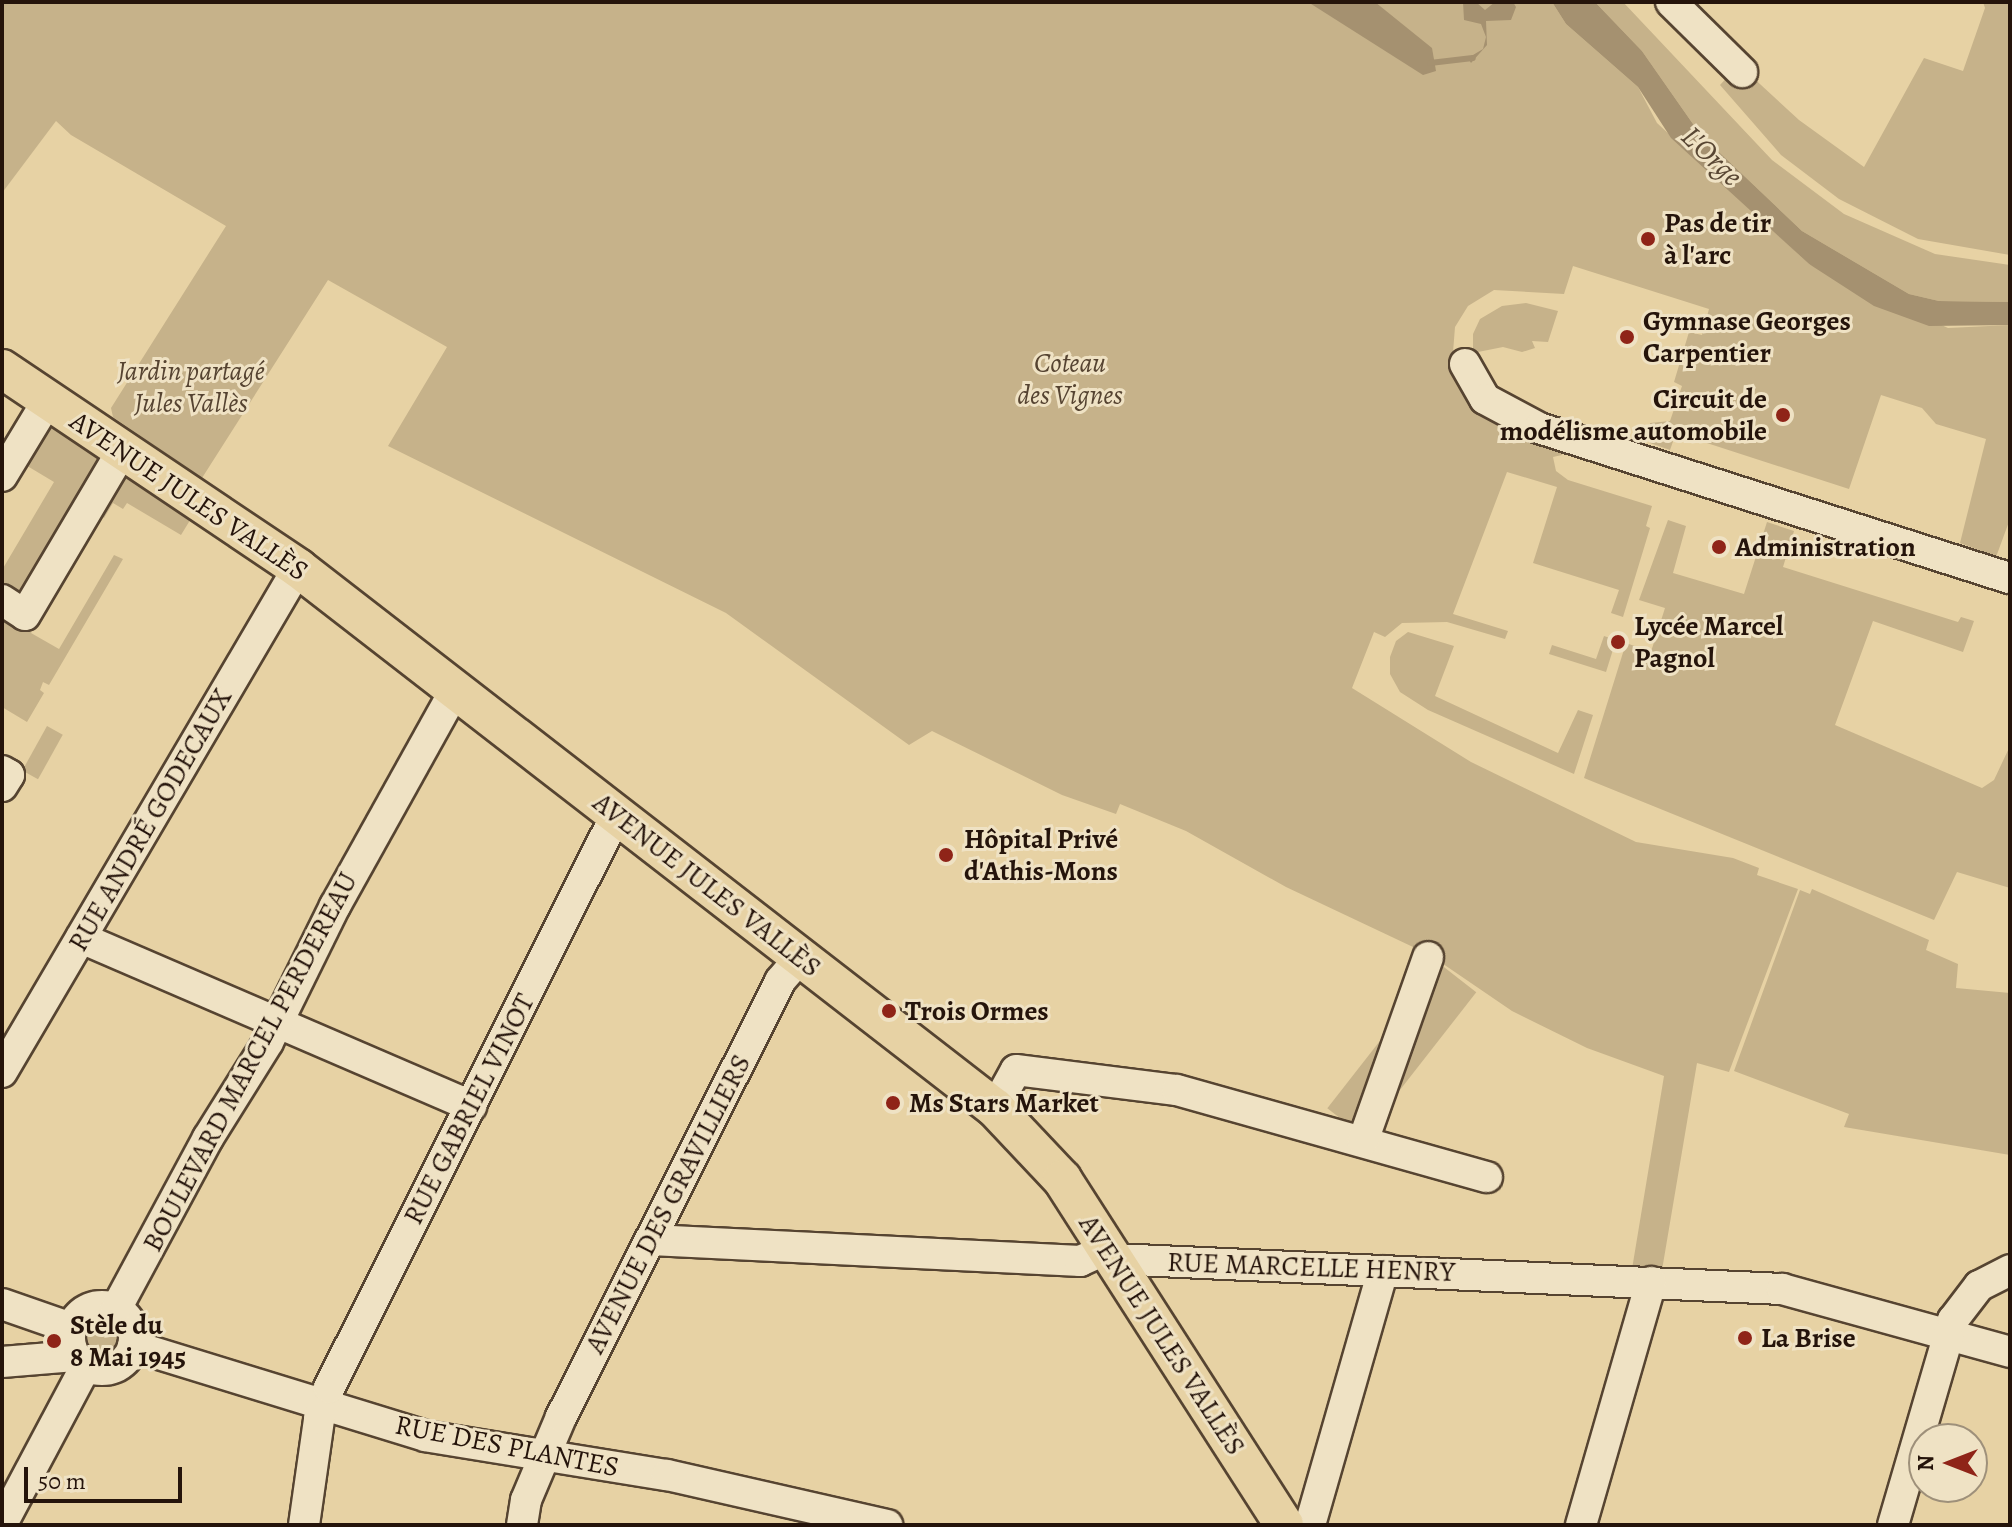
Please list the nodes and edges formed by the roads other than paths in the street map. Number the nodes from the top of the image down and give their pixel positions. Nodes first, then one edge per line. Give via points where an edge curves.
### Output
1 (1671, 2) edge
2 (1742, 72) dead end
3 (1465, 364) dead end
4 (2, 369) edge
5 (48, 400) junction
6 (123, 449) junction
7 (2, 476) edge
8 (298, 568) junction
9 (2000, 575) edge
10 (2, 600) edge
11 (455, 690) junction
12 (2, 771) edge
13 (2, 786) edge
14 (616, 815) junction
15 (81, 938) junction
16 (801, 957) junction
17 (1428, 957) dead end
18 (277, 1023) junction
19 (2, 1072) edge
20 (471, 1106) junction
21 (995, 1108) junction
22 (1363, 1141) junction
23 (1487, 1177) dead end
24 (651, 1240) junction
25 (1114, 1259) junction
26 (2010, 1270) edge
27 (1383, 1271) junction
28 (1651, 1282) junction
29 (2, 1304) edge
30 (116, 1309) junction
31 (1947, 1335) junction
32 (133, 1346) junction
33 (77, 1350) junction
34 (2010, 1352) edge
35 (2, 1362) edge
36 (323, 1404) junction
37 (547, 1457) junction
38 (765, 1511) edge
39 (2, 1524) edge
40 (304, 1525) edge
41 (522, 1525) edge
42 (887, 1525) edge
43 (1284, 1525) edge
44 (1310, 1525) edge
45 (1581, 1525) edge
46 (1893, 1525) edge

1 - 2 street
3 - 9 street via 1485,399 1539,428
4 - 5 main road, AVENUE JULES VALLÈS
5 - 6 main road, AVENUE JULES VALLÈS
5 - 7 street
6 - 8 main road, AVENUE JULES VALLÈS
6 - 10 street via 25,615
8 - 11 main road, AVENUE JULES VALLÈS
8 - 15 street, RUE ANDRÉ GODECAUX
11 - 14 main road, AVENUE JULES VALLÈS
11 - 18 street, BOULEVARD MARCEL PERDEREAU via 342,892
12 - 13 street via 9,775
14 - 16 main road, AVENUE JULES VALLÈS
14 - 20 street, RUE GABRIEL VINOT
15 - 18 street
15 - 19 street, RUE ANDRÉ GODECAUX
16 - 21 main road, AVENUE JULES VALLÈS
16 - 24 street, AVENUE DES GRAVILLIERS via 780,981
17 - 22 street
18 - 20 street
18 - 30 street, BOULEVARD MARCEL PERDEREAU
20 - 36 street, RUE GABRIEL VINOT
21 - 22 street via 1016,1070 1177,1090
21 - 25 main road, AVENUE JULES VALLÈS via 1062,1179
22 - 23 street
24 - 25 street, RUE MARCELLE HENRY via 1080,1261 1098,1253
24 - 37 street, AVENUE DES GRAVILLIERS via 561,1417
25 - 27 street, RUE MARCELLE HENRY
25 - 43 main road, AVENUE JULES VALLÈS
26 - 31 street via 1979,1286 1962,1303
27 - 28 street, RUE MARCELLE HENRY
27 - 44 street
28 - 31 street, RUE MARCELLE HENRY via 1782,1289
28 - 45 street
29 - 33 street
30 - 32 street via 131,1325
30 - 33 street via 89,1308
31 - 34 street, RUE MARCELLE HENRY
31 - 46 street
32 - 33 street via 114,1367
32 - 36 street, RUE DES PLANTES
33 - 35 street
33 - 39 street
36 - 37 street, RUE DES PLANTES via 425,1436
36 - 40 street, RUE GABRIEL VINOT
37 - 38 street, RUE DES PLANTES
37 - 41 street, AVENUE DES GRAVILLIERS via 526,1500
38 - 42 street, RUE DES PLANTES

